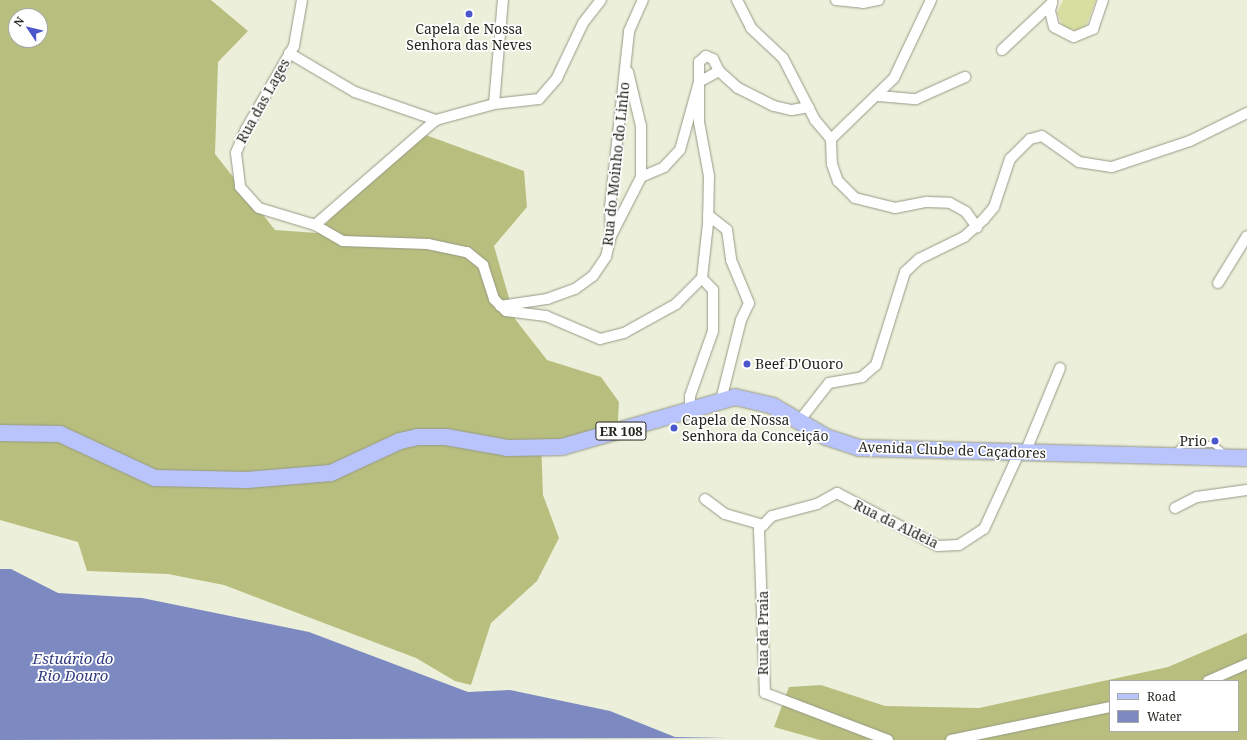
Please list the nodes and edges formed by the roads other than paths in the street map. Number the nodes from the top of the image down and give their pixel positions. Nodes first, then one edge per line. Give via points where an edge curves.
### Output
1 (302, 0) edge
2 (503, 0) edge
3 (601, 0) edge
4 (643, 0) edge
5 (736, 0) edge
6 (836, 0) edge
7 (879, 0) edge
8 (931, 0) edge
9 (1103, 0) edge
10 (1053, 1) edge
11 (1002, 50) dead end
12 (289, 53) junction
13 (627, 68) junction
14 (719, 71) junction
15 (965, 77) dead end
16 (699, 82) junction
17 (879, 96) junction
18 (494, 104) junction
19 (809, 108) junction
20 (1247, 113) edge
21 (436, 120) junction
22 (831, 139) junction
23 (642, 177) junction
24 (708, 215) junction
25 (315, 225) junction
26 (977, 226) junction
27 (611, 236) junction
28 (1247, 236) edge
29 (702, 278) junction
30 (1218, 283) dead end
31 (500, 306) junction
32 (1060, 368) dead end
33 (721, 400) junction
34 (690, 408) junction
35 (800, 420) junction
36 (0, 433) edge
37 (1022, 453) junction
38 (1240, 458) edge
39 (1247, 490) edge
40 (705, 498) dead end
41 (1175, 508) dead end
42 (763, 525) junction
43 (1247, 664) edge
44 (1210, 680) edge
45 (1109, 707) edge
46 (888, 740) edge
47 (952, 740) edge

1 - 12 street, Rua das Lages via 298,31
2 - 18 street
3 - 18 street via 583,23 549,90 539,99
4 - 13 street, Rua do Moinho do Linho via 629,31
5 - 19 street via 751,28 783,58
6 - 7 street via 863,3
8 - 17 street via 894,78
9 - 10 street via 1093,29 1074,38 1054,27
10 - 11 street
12 - 21 street via 355,92
12 - 25 street, Rua das Lages via 238,145 236,178 245,195 259,208
13 - 23 street via 640,115
13 - 27 street, Rua do Moinho do Linho via 613,177
14 - 16 street
14 - 16 street via 713,59 703,58 698,65
14 - 19 street via 738,88 774,106 792,110
15 - 17 street via 916,99
16 - 23 street via 680,150 664,167
16 - 24 street via 699,122 709,176
17 - 22 street
18 - 21 street
19 - 22 street via 820,127
20 - 26 street via 1190,141 1112,167 1079,162 1052,141 1037,135 1010,159 994,208
21 - 25 street
22 - 26 street via 835,174 843,188 856,198 890,208 927,202 950,203 962,208
23 - 27 street
24 - 29 street
24 - 33 street via 727,230 731,260 749,303 741,320
25 - 31 street, Rua das Lages via 343,241 428,244 467,252 483,265
26 - 35 street via 950,246 912,264 900,280 876,365 862,378 828,383
27 - 31 street, Rua do Moinho do Linho via 601,266 585,282 547,299
28 - 30 street
29 - 31 street via 676,304 624,333 600,339 546,316 514,314
29 - 34 street via 713,290 713,331 690,396
32 - 37 street
33 - 34 main road, Avenida Clube de Caçadores / ER 108
33 - 35 main road, Avenida Clube de Caçadores / ER 108 via 753,399
34 - 36 main road, Avenida Clube de Caçadores / ER 108 via 562,446 508,448 446,437 417,437 390,445 336,472 248,480 154,478 60,434
35 - 37 main road, Avenida Clube de Caçadores / ER 108 via 826,437 859,448
37 - 38 main road, Avenida Clube de Caçadores / ER 108
37 - 42 street, Rua da Aldeia via 978,536 960,545 938,546 837,493 817,504 772,516
39 - 41 street via 1197,497
40 - 42 street via 725,514
42 - 46 street, Rua da Praia via 757,534 763,576 761,654 765,692
43 - 44 street
45 - 47 street

